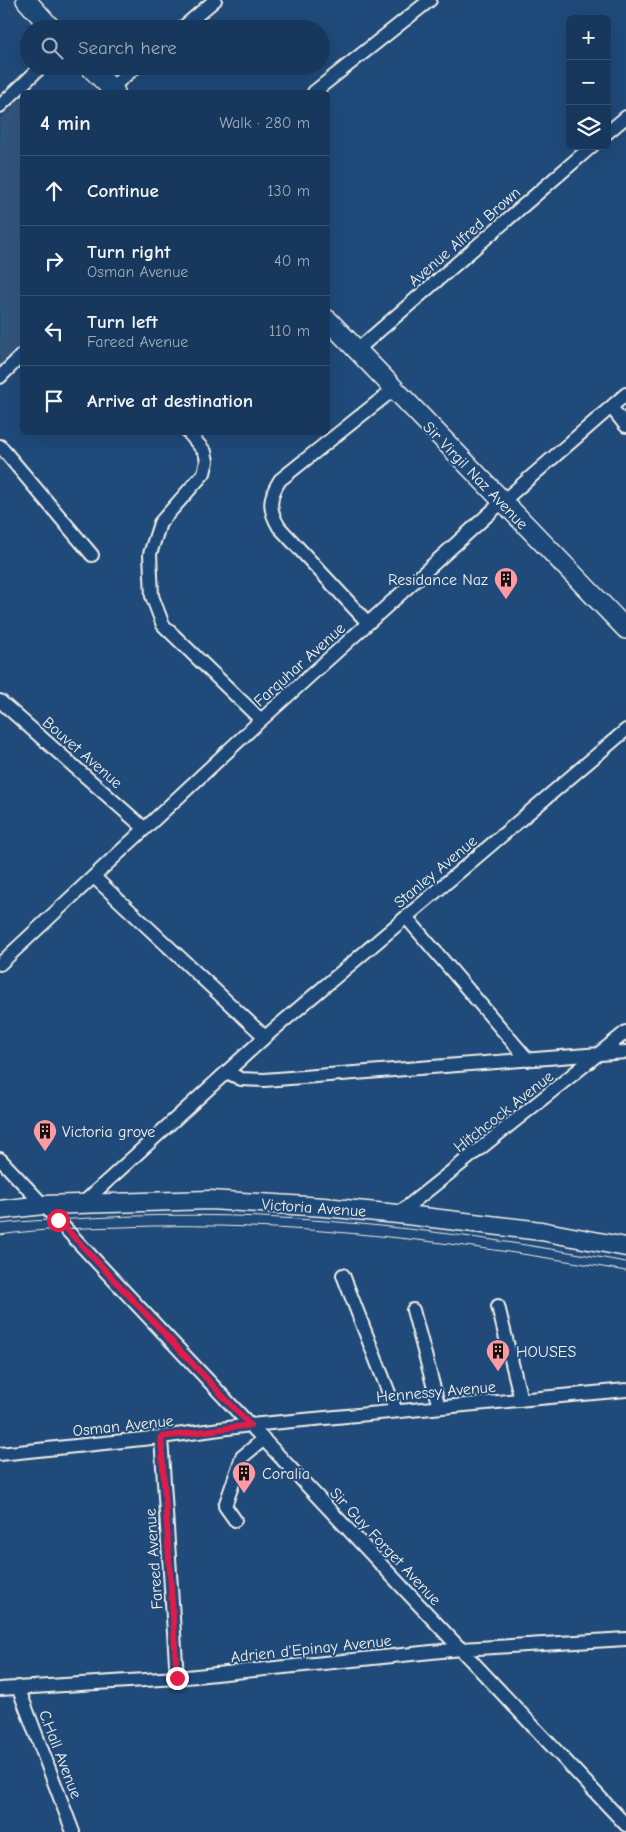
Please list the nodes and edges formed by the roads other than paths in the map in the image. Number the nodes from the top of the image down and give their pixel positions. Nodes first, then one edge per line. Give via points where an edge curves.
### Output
1 (26, 0) edge
2 (214, 0) edge
3 (430, 0) edge
4 (44, 20) edge
5 (191, 20) edge
6 (33, 75) edge
7 (98, 75) edge
8 (128, 75) edge
9 (113, 90) edge
10 (317, 90) edge
11 (0, 106) edge
12 (626, 117) edge
13 (611, 130) edge
14 (587, 150) edge
15 (330, 322) edge
16 (357, 350) junction
17 (20, 358) edge
18 (0, 377) edge
19 (394, 389) junction
20 (626, 394) edge
21 (611, 407) junction
22 (626, 426) edge
23 (191, 435) edge
24 (0, 446) edge
25 (502, 502) junction
26 (92, 554) dead end
27 (368, 623) junction
28 (626, 629) edge
29 (0, 701) edge
30 (261, 720) junction
31 (626, 730) edge
32 (144, 828) junction
33 (94, 877) junction
34 (406, 917) junction
35 (0, 964) edge
36 (626, 1032) edge
37 (265, 1038) junction
38 (626, 1052) edge
39 (600, 1054) junction
40 (528, 1060) junction
41 (227, 1072) junction
42 (0, 1159) edge
43 (43, 1205) junction
44 (81, 1205) junction
45 (0, 1210) edge
46 (398, 1214) junction
47 (626, 1247) edge
48 (343, 1274) dead end
49 (498, 1306) dead end
50 (413, 1310) dead end
51 (626, 1390) edge
52 (521, 1400) junction
53 (440, 1408) junction
54 (396, 1411) junction
55 (250, 1425) junction
56 (161, 1437) junction
57 (264, 1439) junction
58 (0, 1454) edge
59 (235, 1520) dead end
60 (626, 1639) edge
61 (461, 1649) junction
62 (177, 1678) junction
63 (18, 1687) junction
64 (0, 1689) edge
65 (626, 1825) edge
66 (73, 1832) edge

1 - 4 main road
2 - 5 street
3 - 10 street
6 - 11 street
7 - 9 main road
8 - 9 street
12 - 13 street
14 - 16 street, Avenue Alfred Brown
15 - 16 main road, Sir Virgil Naz Avenue
16 - 19 main road, Sir Virgil Naz Avenue
17 - 18 street
19 - 25 main road, Sir Virgil Naz Avenue
19 - 27 street via 280,480 272,492 270,504 279,526
20 - 21 street, Farquhar Avenue
21 - 22 street
21 - 25 street, Farquhar Avenue
23 - 30 street via 205,452 207,461 204,473 160,523 150,554 152,596 163,625
24 - 26 street
25 - 27 street, Farquhar Avenue
25 - 28 main road, Sir Virgil Naz Avenue
27 - 30 street, Farquhar Avenue
29 - 32 street, Bouvet Avenue
30 - 32 street, Farquhar Avenue
31 - 34 street, Stanley Avenue
32 - 33 street, Farquhar Avenue
33 - 35 street, Farquhar Avenue
33 - 37 street
34 - 37 street, Stanley Avenue
34 - 40 street
36 - 39 street, Hitchcock Avenue
37 - 41 street, Stanley Avenue
38 - 39 street
39 - 40 street
39 - 46 street, Hitchcock Avenue
40 - 41 street via 264,1080 241,1079
41 - 44 street, Stanley Avenue
42 - 43 street, Sir Guy Forget Avenue
43 - 44 main road, Victoria Avenue
43 - 45 main road, Victoria Avenue
43 - 55 street, Sir Guy Forget Avenue
44 - 46 main road, Victoria Avenue via 210,1200
46 - 47 main road, Victoria Avenue via 541,1231
48 - 54 street
49 - 52 street
50 - 53 street
51 - 52 street, Hennessy Avenue
52 - 53 street, Hennessy Avenue
53 - 54 street, Hennessy Avenue
54 - 55 street, Hennessy Avenue
55 - 56 street, Osman Avenue
55 - 57 street, Sir Guy Forget Avenue
56 - 58 street, Osman Avenue
56 - 62 street, Fareed Avenue
57 - 59 street via 242,1457 225,1506
57 - 61 street, Sir Guy Forget Avenue
60 - 61 street, Adrien d'Epinay Avenue
61 - 62 street, Adrien d'Epinay Avenue
61 - 65 street, Sir Guy Forget Avenue
62 - 63 street, Adrien d'Epinay Avenue
63 - 64 street, Adrien d'Epinay Avenue
63 - 66 street, C.Hall Avenue

